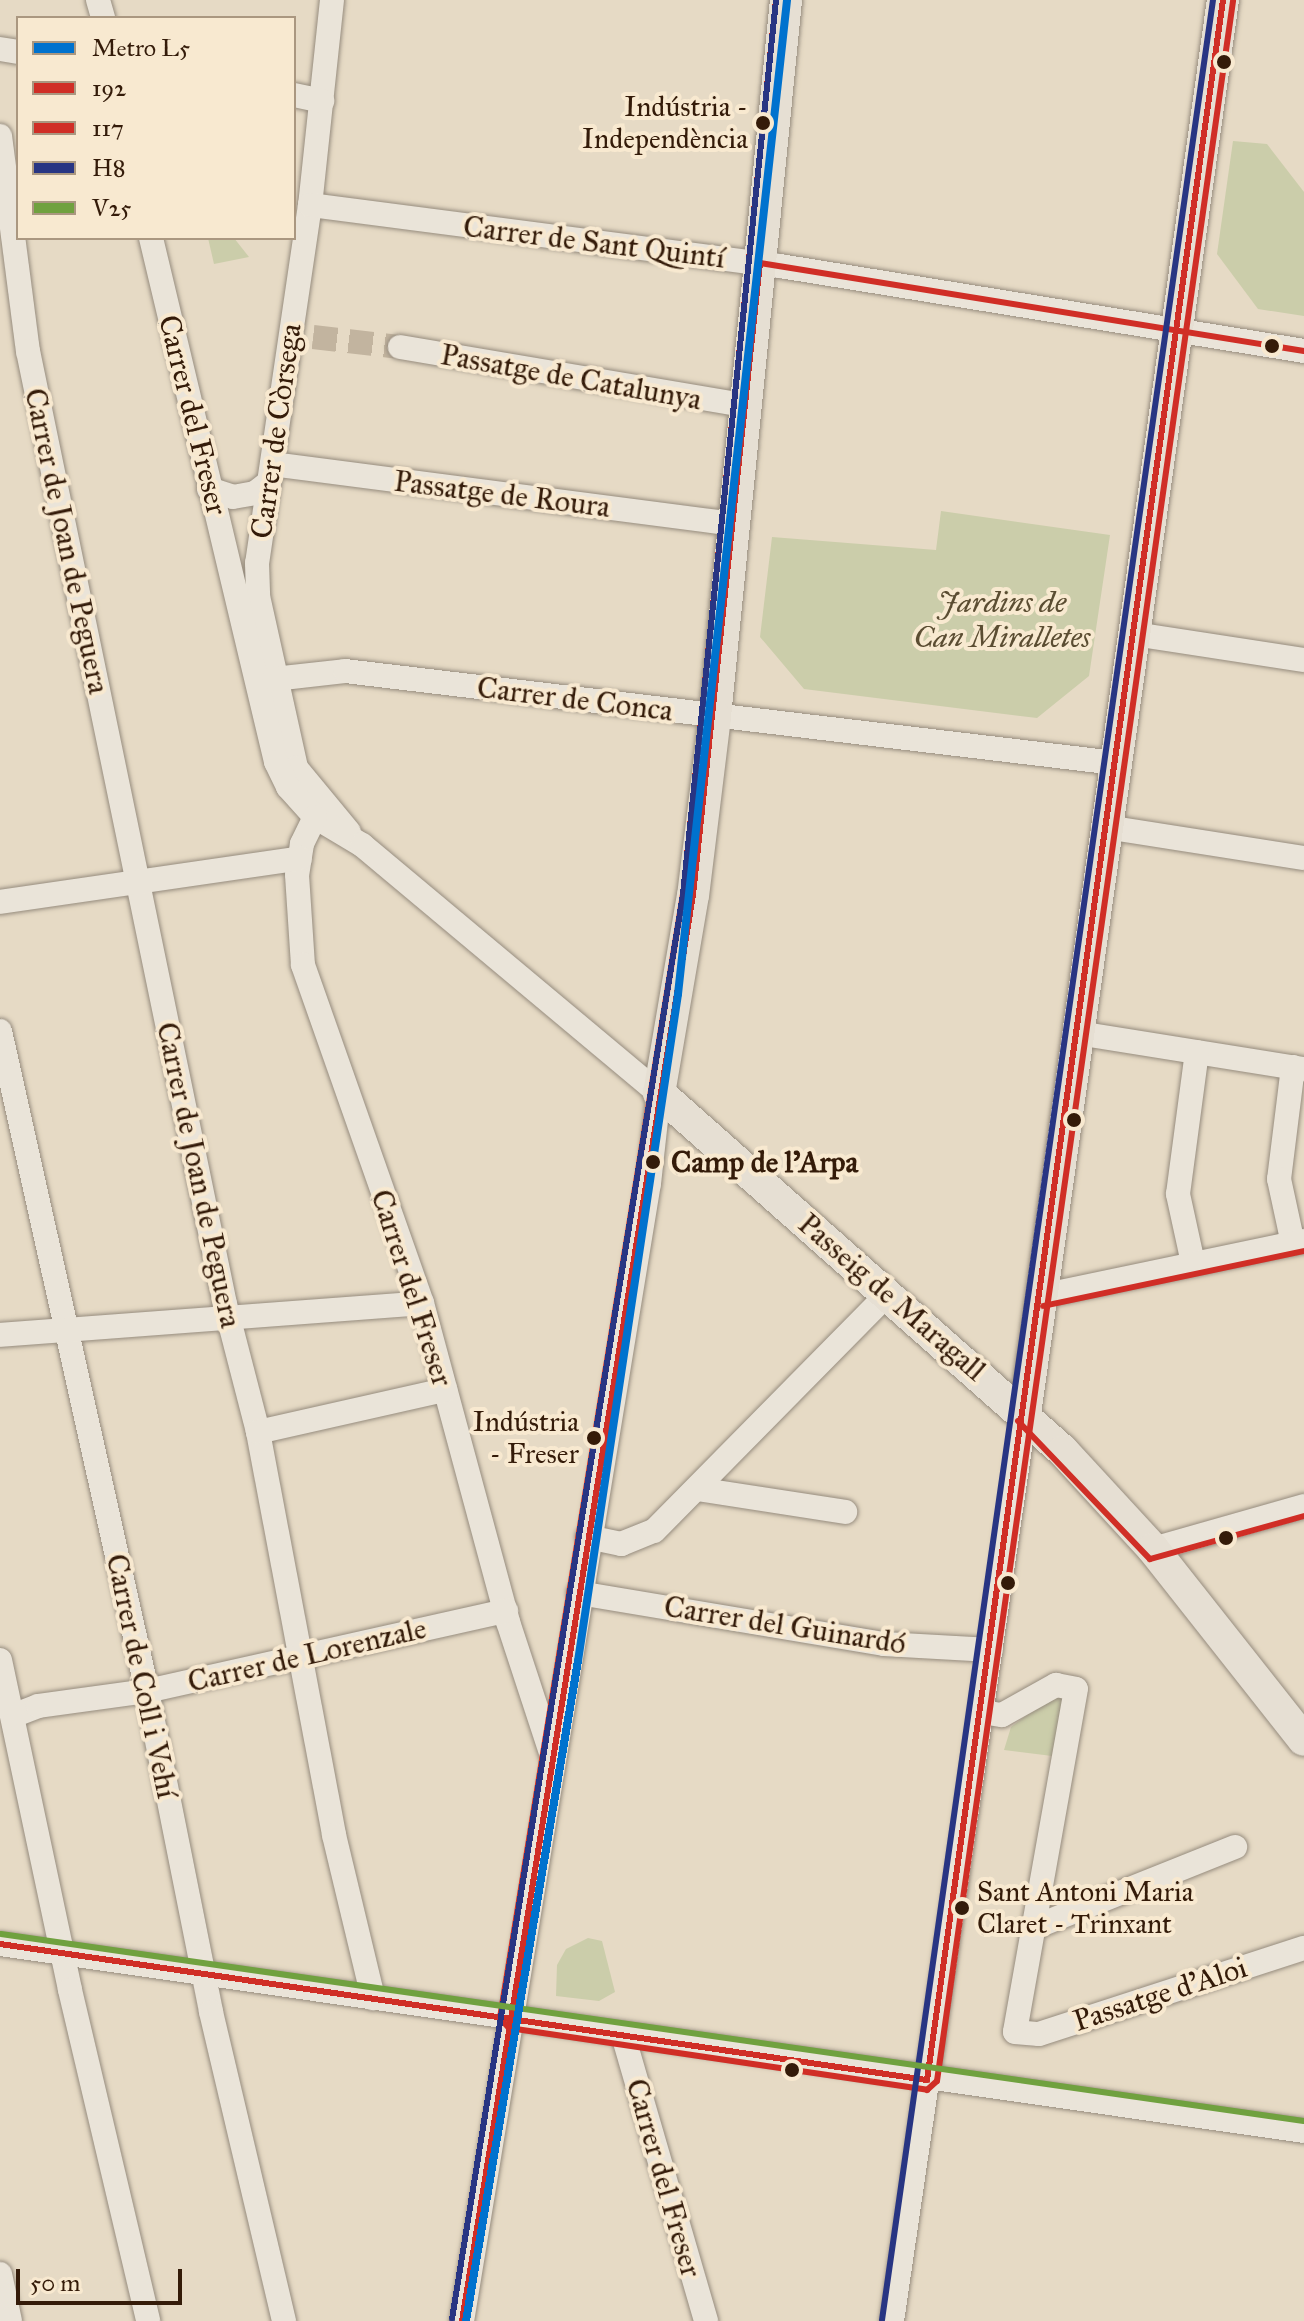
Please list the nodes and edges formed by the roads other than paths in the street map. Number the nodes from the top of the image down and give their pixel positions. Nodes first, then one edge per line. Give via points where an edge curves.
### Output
1 (332, 0) edge
2 (786, 0) edge
3 (1223, 0) edge
4 (296, 95) edge
5 (322, 101) junction
6 (0, 136) edge
7 (310, 205) junction
8 (151, 240) edge
9 (760, 263) junction
10 (1175, 330) junction
11 (400, 347) tunnel mouth
12 (1304, 351) edge
13 (743, 405) junction
14 (271, 473) junction
15 (209, 489) junction
16 (732, 524) junction
17 (1134, 634) junction
18 (1304, 660) edge
19 (274, 679) junction
20 (715, 717) junction
21 (1115, 763) junction
22 (315, 817) junction
23 (1106, 827) junction
24 (354, 839) junction
25 (300, 858) junction
26 (1304, 858) edge
27 (136, 880) junction
28 (0, 902) edge
29 (0, 1031) edge
30 (1078, 1033) junction
31 (1197, 1052) junction
32 (1298, 1068) edge
33 (659, 1093) junction
34 (1299, 1242) edge
35 (1193, 1263) junction
36 (889, 1293) junction
37 (1041, 1296) junction
38 (422, 1303) junction
39 (229, 1317) junction
40 (66, 1331) junction
41 (0, 1335) edge
42 (445, 1390) junction
43 (1025, 1414) junction
44 (258, 1432) junction
45 (697, 1489) junction
46 (1304, 1506) edge
47 (845, 1512) dead end
48 (588, 1537) junction
49 (1153, 1549) junction
50 (579, 1593) junction
51 (506, 1611) junction
52 (991, 1650) junction
53 (304, 1657) junction
54 (0, 1660) edge
55 (147, 1691) junction
56 (982, 1712) junction
57 (15, 1715) junction
58 (1304, 1740) edge
59 (555, 1764) junction
60 (1235, 1847) dead end
61 (1030, 1929) junction
62 (0, 1944) edge
63 (1304, 1948) edge
64 (62, 1953) junction
65 (203, 1973) junction
66 (373, 1998) junction
67 (510, 2018) junction
68 (623, 2035) junction
69 (927, 2080) junction
70 (1304, 2131) edge
71 (0, 2274) edge
72 (10, 2321) edge
73 (148, 2321) edge
74 (284, 2321) edge
75 (462, 2321) edge
76 (706, 2321) edge
77 (892, 2321) edge

1 - 5 street, Carrer de Còrsega
2 - 9 main road
3 - 10 main road
4 - 5 street
5 - 7 street, Carrer de Còrsega
6 - 27 street, Carrer de Joan de Peguera via 28,351
7 - 9 street, Carrer de Sant Quintí
7 - 14 street, Carrer de Còrsega via 302,335
8 - 15 street, Carrer del Freser
9 - 10 street, Carrer de Sant Quintí
9 - 13 main road
10 - 12 street, Carrer de Sant Quintí
10 - 17 main road
11 - 13 street, Passatge de Catalunya
13 - 16 main road
14 - 15 street via 255,493 233,497
14 - 16 street, Passatge de Roura
14 - 19 street, Carrer de Còrsega via 258,596
15 - 22 street, Carrer del Freser via 276,762 288,787
16 - 20 main road
17 - 18 street
17 - 21 main road
19 - 20 street, Carrer de Conca via 345,671
19 - 24 street, Carrer de Còrsega via 296,768
20 - 21 street, Carrer de Conca
20 - 33 main road via 693,895
21 - 23 main road
22 - 24 street, Passeig de Maragall
22 - 25 street, Carrer del Freser
23 - 26 street
23 - 30 main road
24 - 33 street, Passeig de Maragall
25 - 27 street
25 - 38 street, Carrer del Freser via 297,929 303,965
27 - 28 street
27 - 39 street, Carrer de Joan de Peguera
29 - 40 street, Carrer de Coll i Vehí
30 - 31 street
30 - 37 main road
31 - 32 street
31 - 35 street via 1178,1194
32 - 34 street via 1279,1179
33 - 36 main road, Passeig de Maragall
33 - 48 street via 649,1183
34 - 35 street
35 - 37 street
36 - 43 main road, Passeig de Maragall
36 - 45 street
37 - 43 main road
38 - 39 street
38 - 42 street, Carrer del Freser
39 - 40 street
39 - 44 street, Carrer de Joan de Peguera
40 - 41 street
40 - 55 street, Carrer de Coll i Vehí
42 - 44 street
42 - 51 street, Carrer del Freser
43 - 49 main road, Passeig de Maragall
43 - 52 street
44 - 53 street, Carrer de Joan de Peguera
45 - 47 street
45 - 48 street via 639,1541
46 - 49 street
48 - 50 street
49 - 58 main road, Passeig de Maragall
50 - 52 street, Carrer del Guinardó via 884,1644
50 - 59 street
51 - 53 street, Carrer de Lorenzale
51 - 59 street, Carrer del Freser
52 - 56 street
53 - 55 street, Carrer de Lorenzale
53 - 66 street, Carrer de Joan de Peguera via 334,1835
54 - 57 street
55 - 57 street, Carrer de Lorenzale via 38,1706
55 - 65 street, Carrer de Coll i Vehí
56 - 61 street via 1002,1715 1056,1685 1076,1689
56 - 69 street
57 - 64 street
59 - 67 street
60 - 61 street
61 - 63 street, Passatge d'Aloi via 1015,2032 1039,2034
62 - 64 street
64 - 65 street
64 - 73 street
65 - 66 street
65 - 74 street, Carrer de Coll i Vehí
66 - 67 street
67 - 68 street
67 - 75 street
68 - 69 street
68 - 76 street, Carrer del Freser
69 - 70 street
69 - 77 street
71 - 72 street

